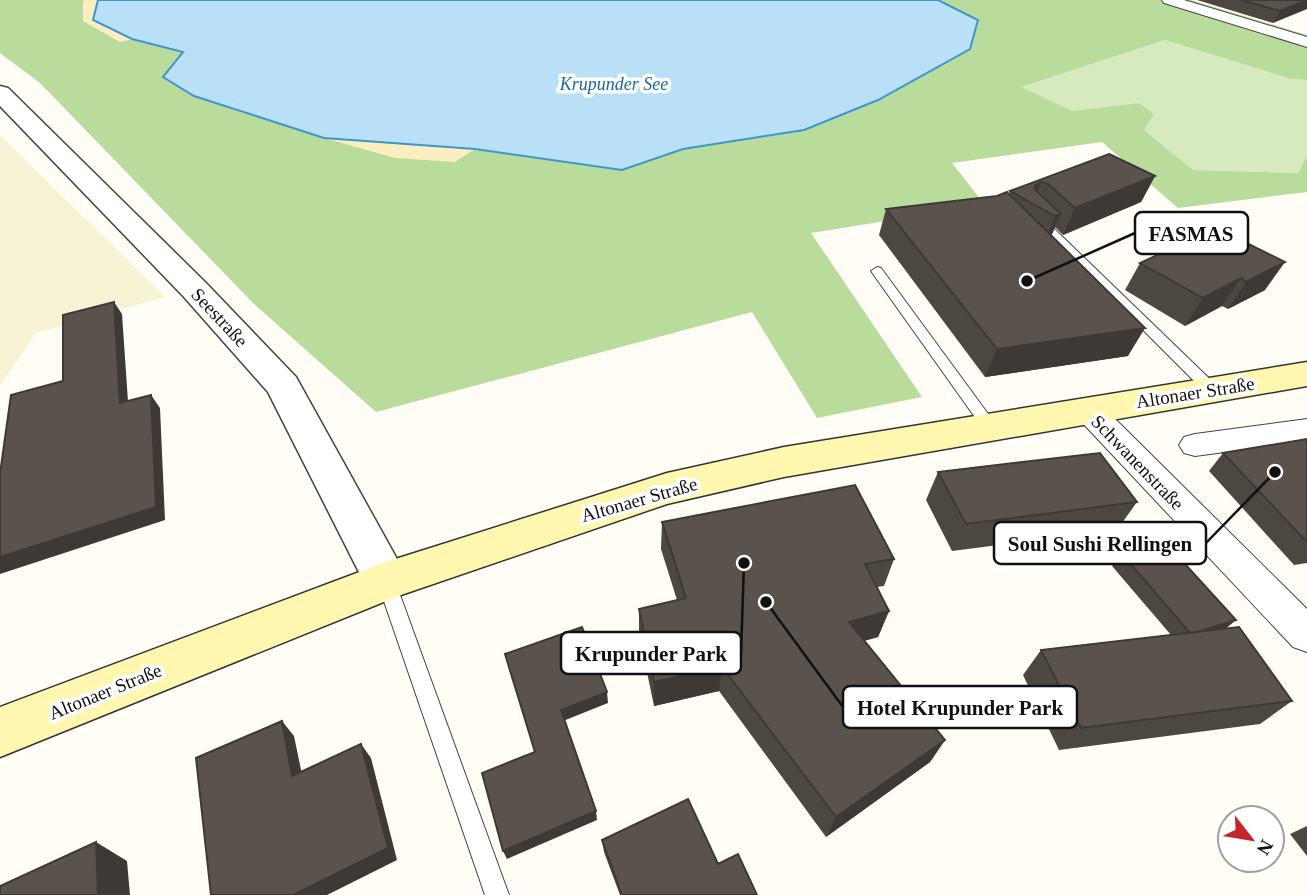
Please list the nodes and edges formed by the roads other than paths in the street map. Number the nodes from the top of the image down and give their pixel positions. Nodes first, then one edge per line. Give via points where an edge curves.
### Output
1 (1169, 0) edge
2 (1307, 41) edge
3 (0, 93) edge
4 (1032, 214) edge
5 (877, 271) dead end
6 (1307, 374) edge
7 (1211, 389) junction
8 (1087, 409) junction
9 (989, 426) junction
10 (1307, 430) edge
11 (1195, 445) dead end
12 (386, 581) junction
13 (1307, 635) edge
14 (0, 732) edge
15 (497, 895) edge

1 - 2 street
3 - 12 street, Seestraße via 283,386
4 - 7 lane
5 - 9 lane
6 - 7 main road, Altonaer Straße
7 - 8 main road, Altonaer Straße
8 - 9 main road, Altonaer Straße
8 - 13 street, Schwanenstraße
9 - 12 main road, Altonaer Straße via 784,462 667,489
10 - 11 street
12 - 14 main road, Altonaer Straße
12 - 15 lane

